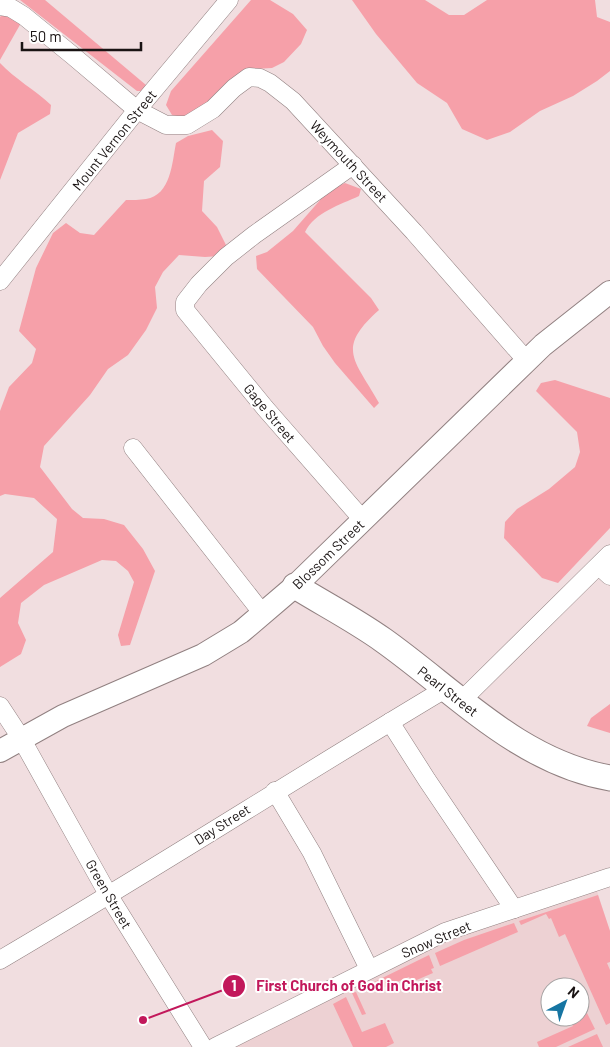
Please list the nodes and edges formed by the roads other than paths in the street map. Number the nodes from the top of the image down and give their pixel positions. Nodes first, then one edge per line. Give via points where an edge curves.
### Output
1 (229, 0) edge
2 (0, 6) edge
3 (137, 110) junction
4 (352, 165) junction
5 (0, 280) edge
6 (610, 292) edge
7 (526, 360) junction
8 (133, 448) dead end
9 (363, 520) junction
10 (606, 565) edge
11 (295, 586) junction
12 (263, 614) junction
13 (453, 695) junction
14 (0, 706) edge
15 (390, 722) junction
16 (21, 738) junction
17 (0, 751) edge
18 (610, 778) edge
19 (276, 791) junction
20 (610, 877) edge
21 (109, 896) junction
22 (514, 909) junction
23 (0, 960) edge
24 (369, 969) junction
25 (203, 1047) edge
26 (216, 1047) edge

1 - 3 street, Mount Vernon Street
2 - 3 street, Weymouth Street via 24,16
3 - 4 street, Weymouth Street via 166,125 187,124 213,109 249,77 260,78 293,101
3 - 5 street, Mount Vernon Street
4 - 7 street, Weymouth Street
4 - 9 street, Gage Street via 226,257 185,302 185,310
6 - 7 street, Blossom Street
7 - 9 street, Blossom Street
8 - 12 street
9 - 11 street, Blossom Street
10 - 13 street, Day Street
11 - 12 street, Blossom Street
11 - 13 main road, Pearl Street via 381,639
12 - 16 street, Blossom Street via 203,655 63,716
13 - 15 street, Day Street
13 - 18 main road, Pearl Street via 533,750 579,770
14 - 16 street, Green Street
15 - 19 street, Day Street
15 - 22 street
16 - 17 street, Blossom Street
16 - 21 street, Green Street
19 - 21 street, Day Street
19 - 24 street via 312,853
20 - 22 street, Snow Street
21 - 23 street, Day Street
21 - 25 street, Green Street
22 - 24 street, Snow Street via 445,932
24 - 26 street, Snow Street

